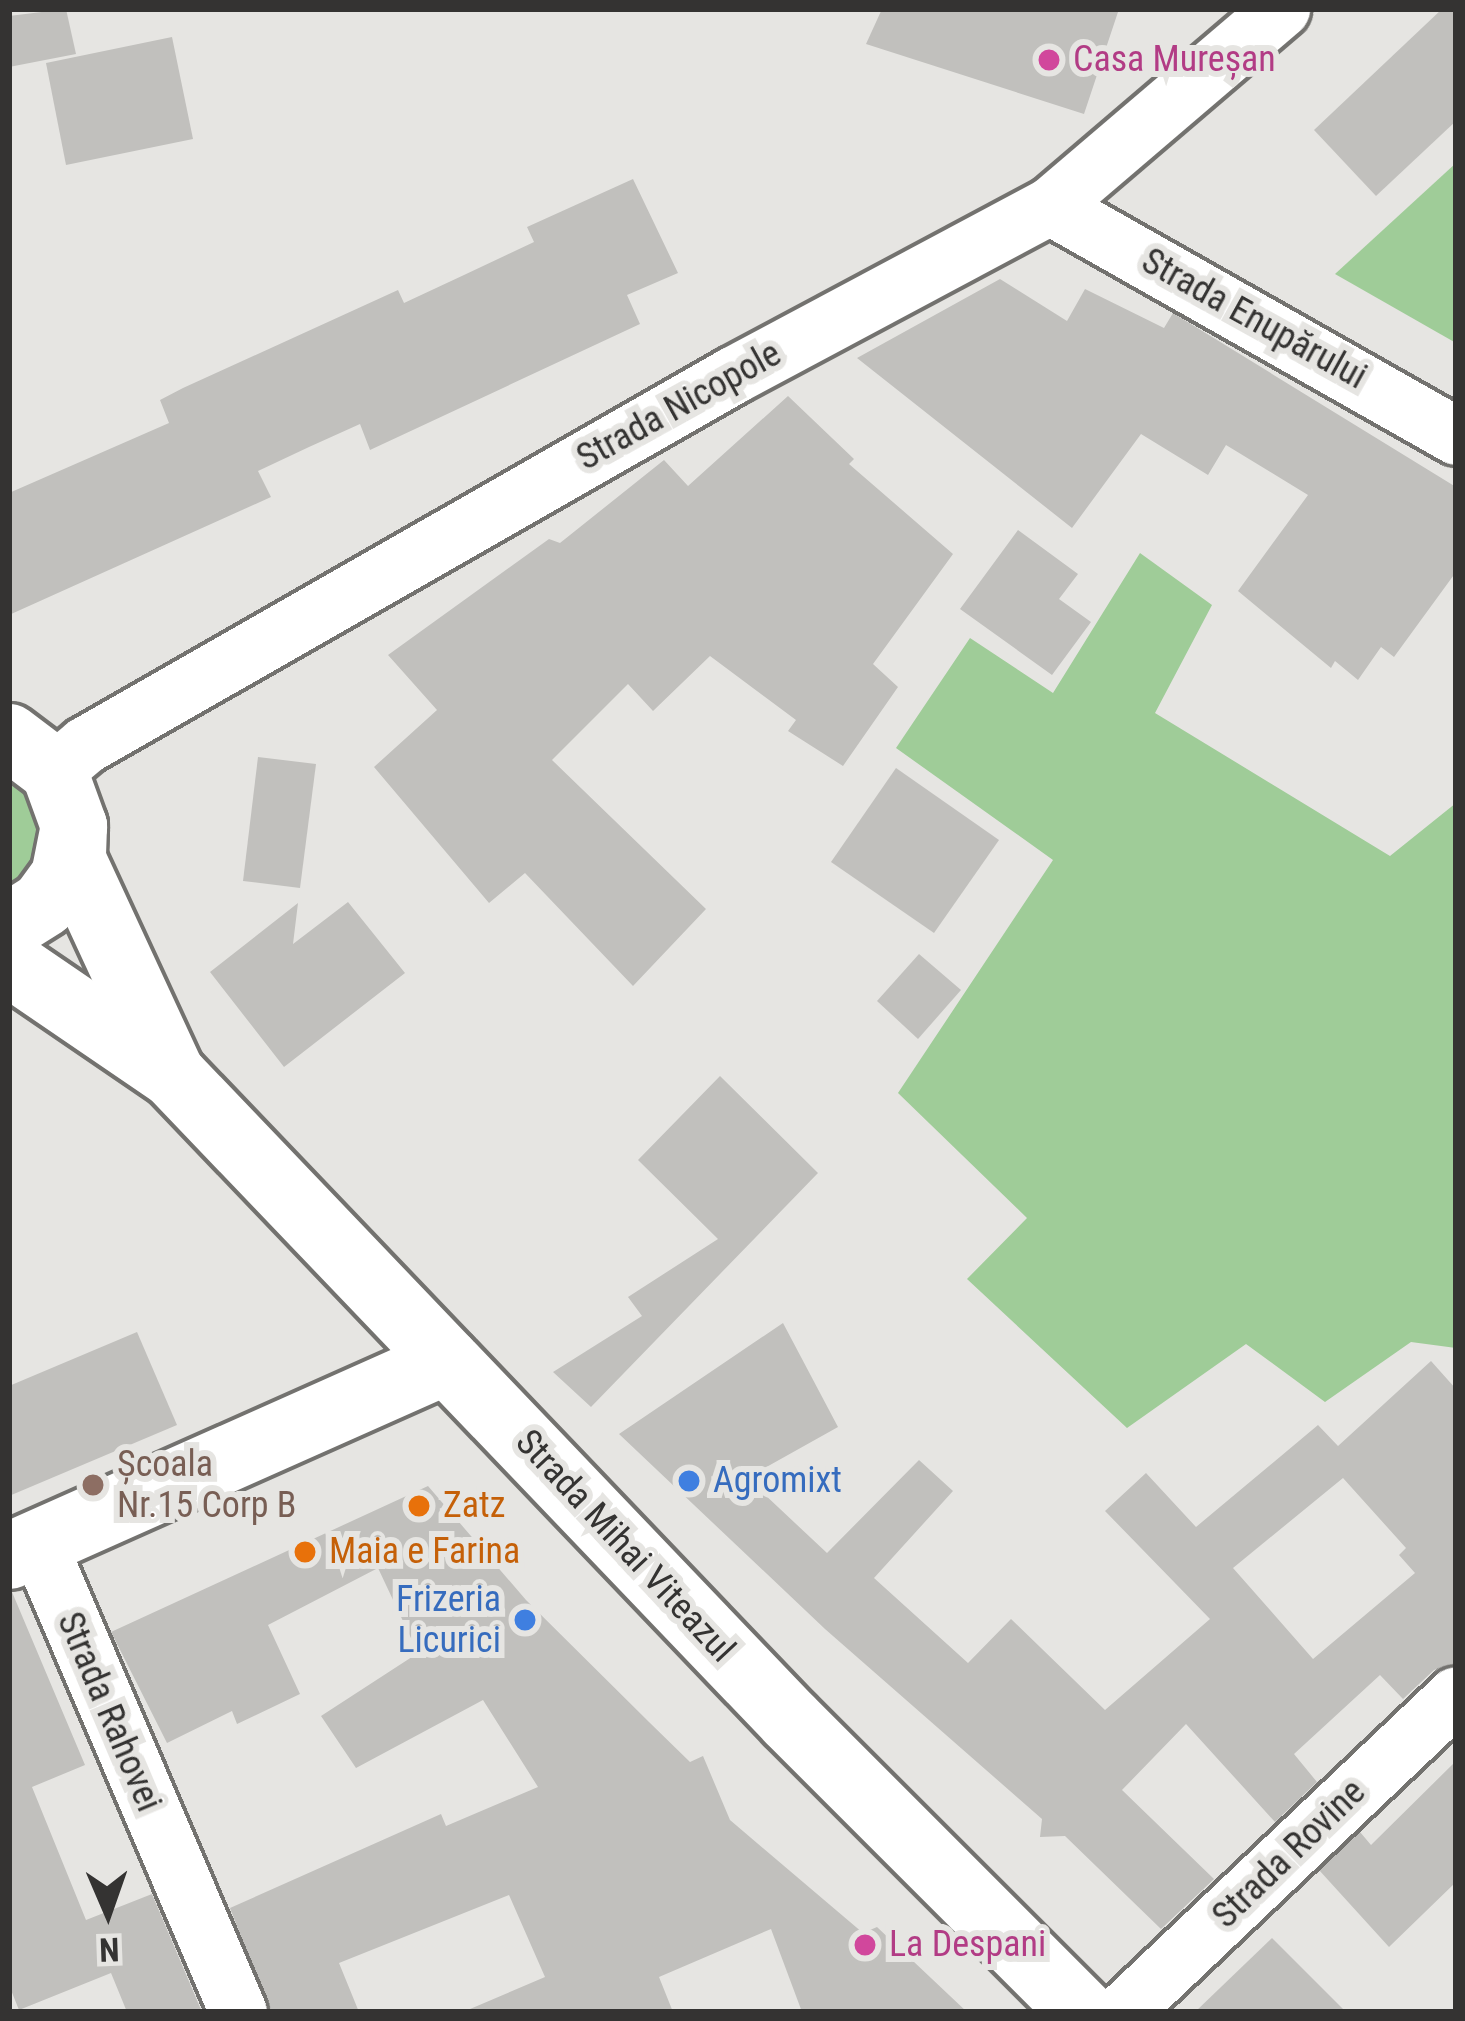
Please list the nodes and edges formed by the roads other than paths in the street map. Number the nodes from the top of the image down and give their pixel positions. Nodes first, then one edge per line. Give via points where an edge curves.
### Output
1 (1281, 9) edge
2 (1050, 206) junction
3 (1456, 436) edge
4 (46, 778) edge
5 (9, 926) edge
6 (9, 963) edge
7 (172, 1075) junction
8 (446, 1361) junction
9 (23, 1550) edge
10 (1456, 1695) edge
11 (238, 2012) edge
12 (1082, 2012) edge
13 (1122, 2012) edge

1 - 2 street, Strada Nicopole
2 - 3 street, Strada Enupărului
2 - 4 street, Strada Nicopole via 748,366 85,745
4 - 5 street via 54,890
4 - 7 street, Strada Mihai Viteazul via 73,860
6 - 7 street, Strada Mihai Viteazul
7 - 8 street, Strada Mihai Viteazul
8 - 9 street
8 - 12 street, Strada Mihai Viteazul
9 - 11 street, Strada Rahovei
10 - 13 street, Strada Rovine

